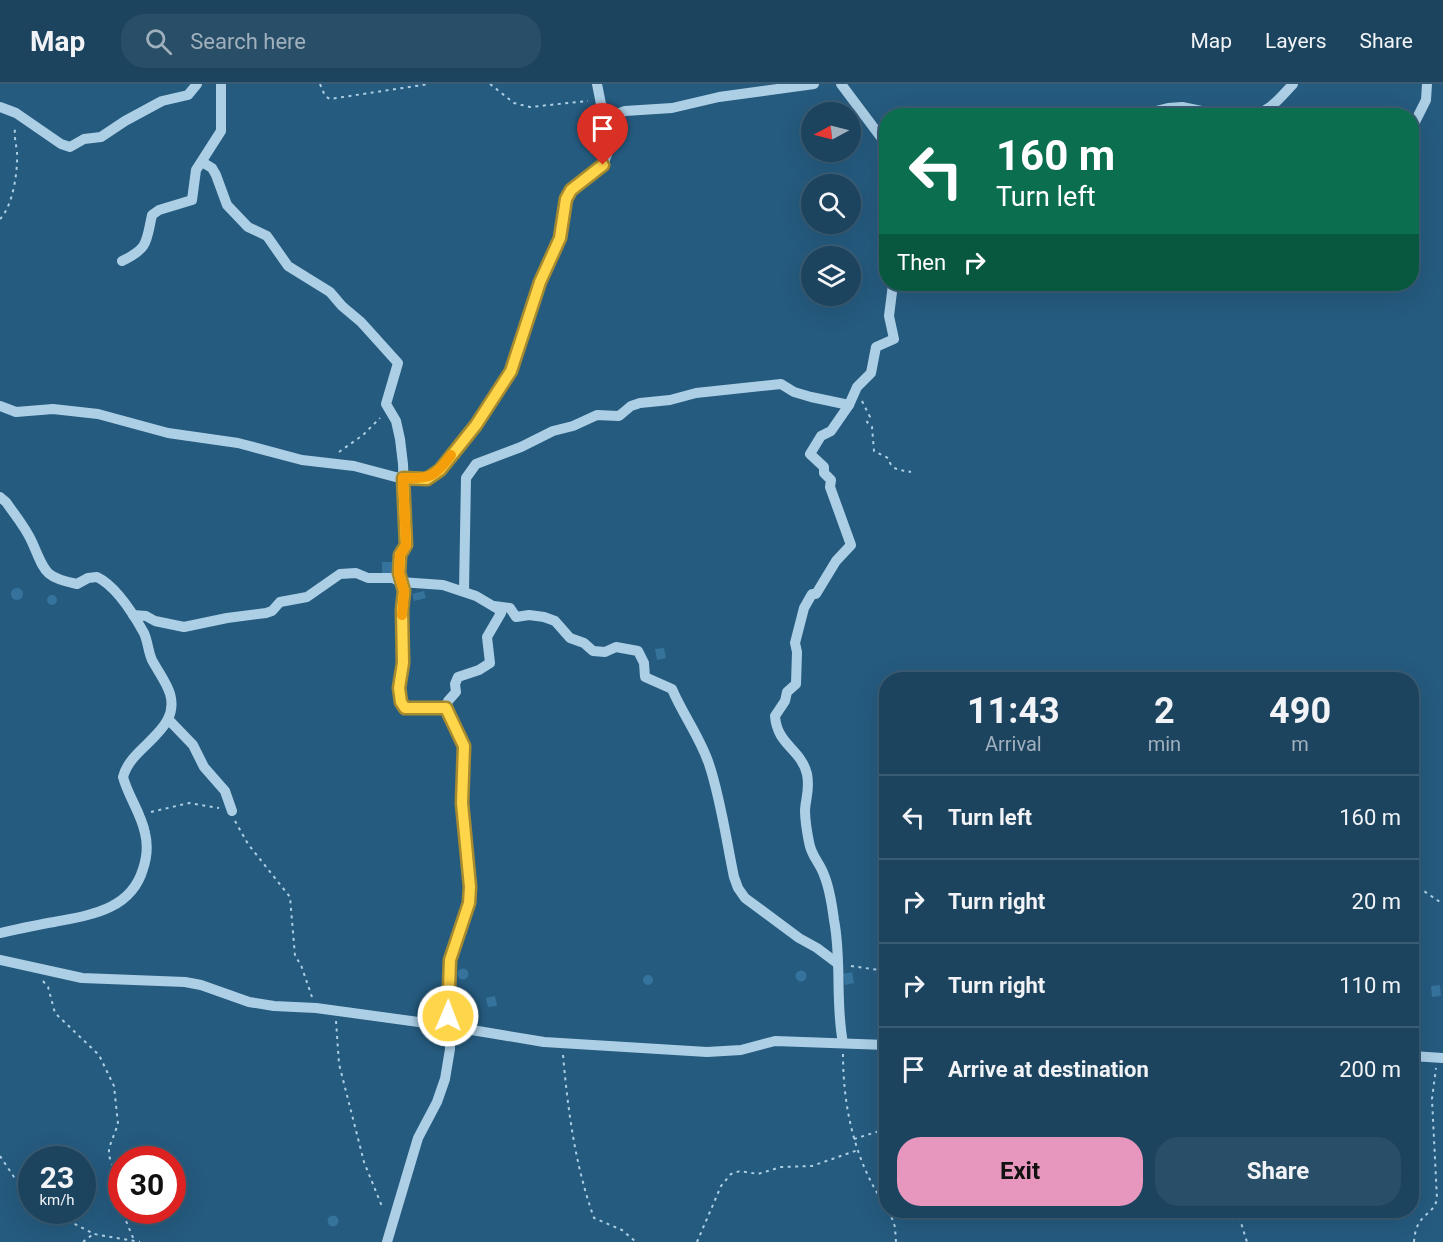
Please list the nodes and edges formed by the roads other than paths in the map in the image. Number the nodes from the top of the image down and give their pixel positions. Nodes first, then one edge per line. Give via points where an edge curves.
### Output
1 (197, 84) edge
2 (221, 84) edge
3 (597, 84) edge
4 (814, 84) edge
5 (841, 84) edge
6 (1293, 84) edge
7 (1427, 84) edge
8 (0, 107) edge
9 (1168, 108) edge
10 (1187, 108) edge
11 (1270, 108) edge
12 (1419, 114) edge
13 (612, 116) junction
14 (879, 135) edge
15 (202, 162) junction
16 (122, 261) dead end
17 (891, 291) edge
18 (849, 405) junction
19 (0, 406) edge
20 (403, 478) junction
21 (0, 497) edge
22 (400, 582) junction
23 (464, 591) junction
24 (493, 606) junction
25 (133, 615) junction
26 (446, 708) junction
27 (168, 718) junction
28 (232, 811) road end
29 (0, 933) edge
30 (0, 960) edge
31 (837, 963) junction
32 (448, 1026) junction
33 (843, 1043) junction
34 (879, 1046) edge
35 (1419, 1056) edge
36 (1441, 1058) edge
37 (387, 1242) edge

1 - 8 street via 188,95 162,101 101,137 84,139 70,147
2 - 15 street via 221,131
3 - 13 street via 602,109
4 - 13 street
5 - 14 street
6 - 11 street
7 - 12 street via 1426,100
9 - 10 street
13 - 20 street via 609,149 603,165 571,190 566,199 560,238 540,282 511,371 476,425 440,470 427,479
15 - 16 street via 196,170 192,200 152,215 143,248
15 - 20 street via 212,168 227,205 248,227 267,236 288,266 330,292 396,361 397,371 386,404 398,426
17 - 18 street via 889,316 894,339 876,347 871,373
18 - 23 street via 811,398 781,384 696,393 640,403 619,416 603,414 584,419 476,464 466,478
18 - 31 street via 810,454 831,480 830,487 851,545 804,608 795,643 796,684 787,692 775,716 782,738 804,763 809,792 805,811 809,843 825,876 837,937
19 - 20 street via 16,412 53,409 98,414 168,433 238,443 290,458 354,466
20 - 22 street via 406,545 400,555
21 - 25 street via 32,542 48,575 77,585 97,577
22 - 23 street via 432,583
22 - 25 street via 356,573 340,574 307,597 280,602 272,611 184,627
22 - 26 street via 404,591 401,702 405,708
23 - 24 street
24 - 26 street via 501,614 487,637 490,663 458,677 456,692
24 - 31 street via 510,608 516,617 529,615 555,621 570,638 593,651 605,652 616,647 638,651 645,676 672,689 684,717 698,736 709,764 741,894
25 - 27 street via 170,690
26 - 32 street via 464,746 461,793 470,887 469,903 448,972
27 - 28 street via 193,745 204,767 225,791
27 - 29 street via 124,772 124,782 145,832 146,858 135,887 111,908 86,917
30 - 32 street via 82,978 185,982 249,1002
31 - 33 street
32 - 33 street via 562,1043 707,1052 741,1050 775,1041
32 - 37 street via 450,1049 442,1091 418,1138
33 - 34 street
35 - 36 street

